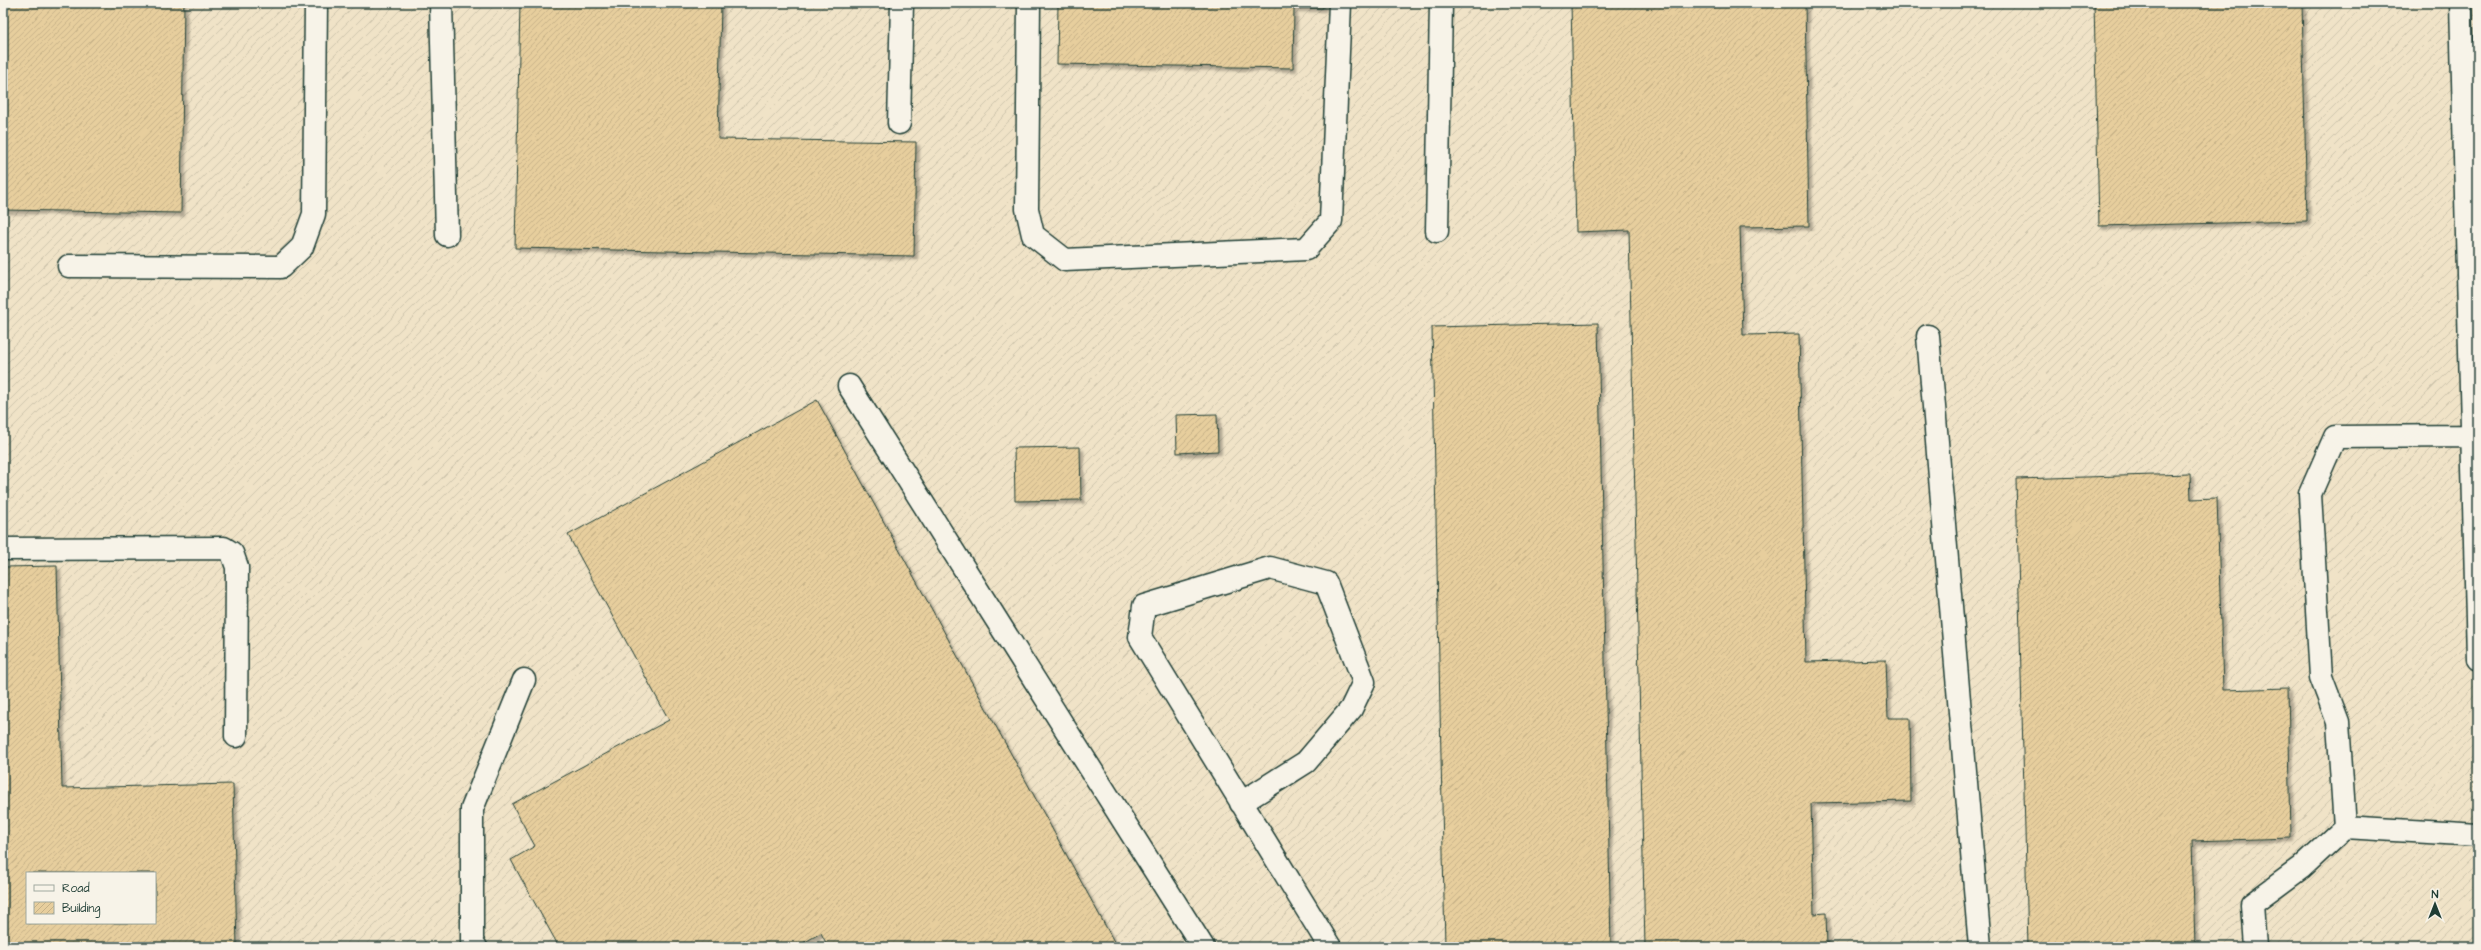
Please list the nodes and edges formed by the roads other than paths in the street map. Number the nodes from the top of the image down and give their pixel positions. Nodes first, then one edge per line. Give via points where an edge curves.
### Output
1 (316, 3) edge
2 (441, 3) edge
3 (902, 3) edge
4 (1029, 3) edge
5 (1340, 3) edge
6 (1441, 3) edge
7 (2461, 3) edge
8 (899, 123) dead end
9 (1436, 231) dead end
10 (447, 235) dead end
11 (69, 266) dead end
12 (1928, 336) dead end
13 (849, 386) dead end
14 (2472, 436) junction
15 (3, 549) edge
16 (2478, 659) edge
17 (524, 680) dead end
18 (236, 736) dead end
19 (1241, 803) junction
20 (2345, 827) junction
21 (2478, 835) edge
22 (476, 947) edge
23 (1203, 947) edge
24 (1330, 947) edge
25 (1980, 947) edge
26 (2255, 947) edge

1 - 11 street via 314,214 302,247 281,267
2 - 10 street
3 - 8 street
4 - 5 street via 1027,209 1033,235 1065,260 1306,249 1331,221
6 - 9 street
7 - 14 street
12 - 25 street
13 - 23 street
14 - 16 street
14 - 20 street via 2335,437 2310,494 2321,677 2338,722
15 - 18 street via 224,548 232,553 237,567
17 - 22 street via 472,809 472,942
19 - 19 street via 1140,637 1144,606 1270,568 1326,583 1364,682 1351,709 1306,762
19 - 24 street
20 - 21 street
20 - 26 street via 2301,868 2252,904

